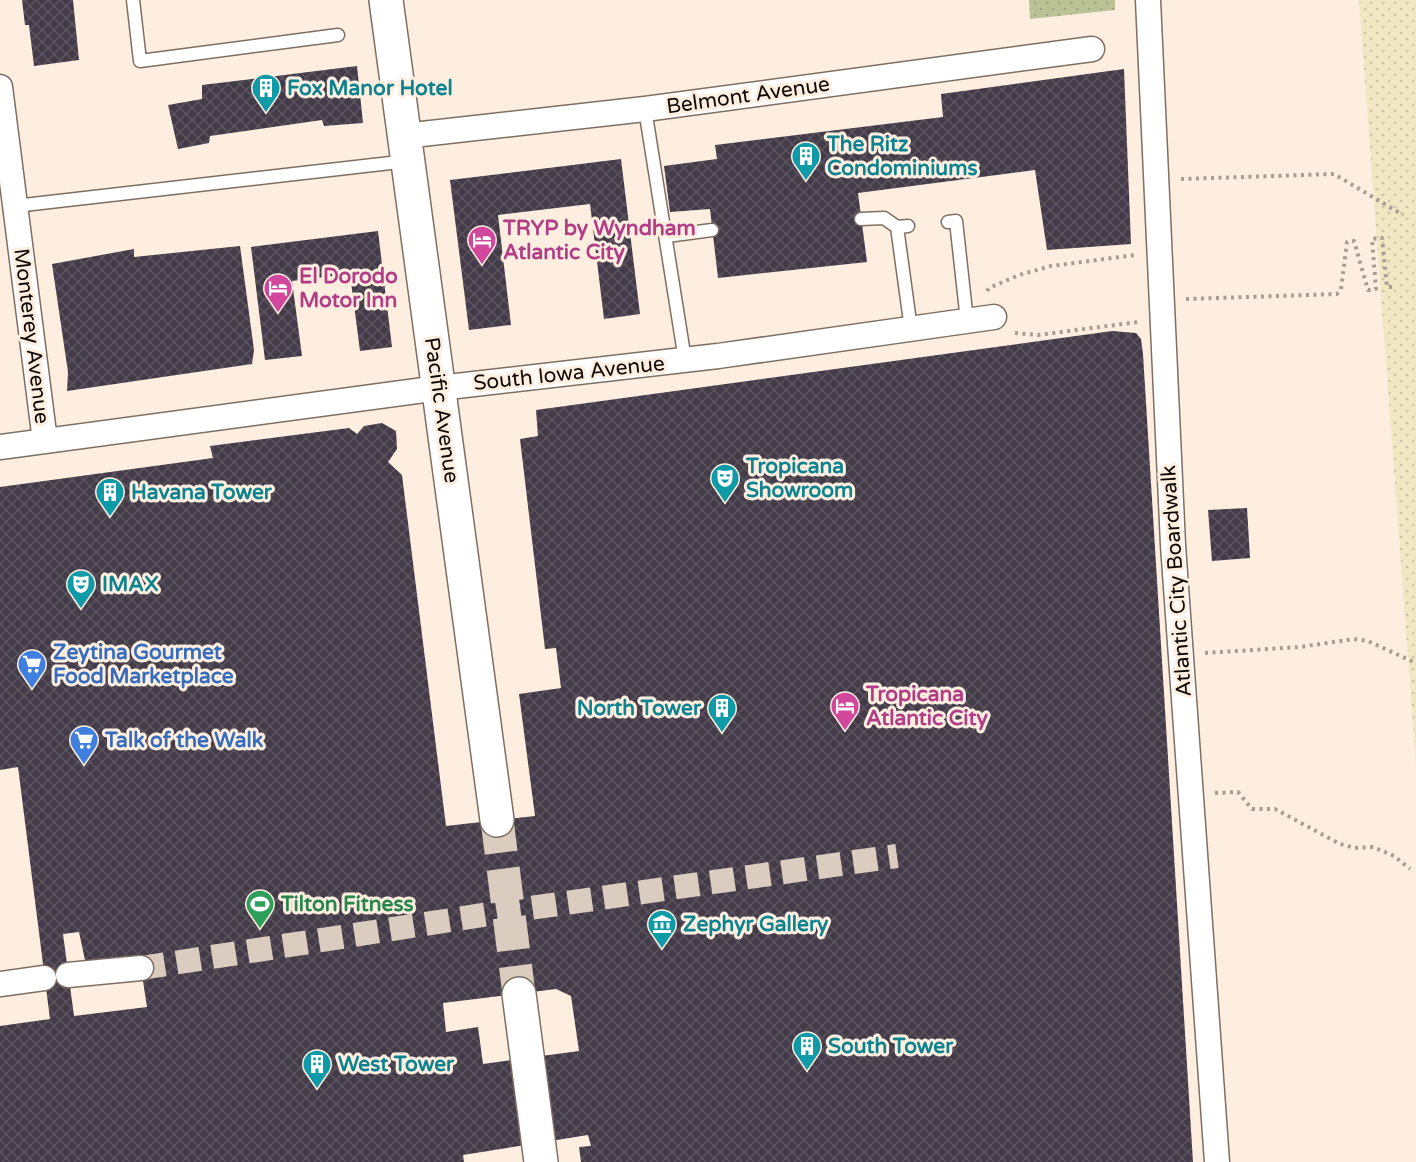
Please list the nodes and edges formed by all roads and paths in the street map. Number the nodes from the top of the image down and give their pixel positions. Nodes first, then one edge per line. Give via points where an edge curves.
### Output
1 (134, 0) edge
2 (386, 0) edge
3 (1148, 0) edge
4 (338, 35) dead end
5 (1092, 49) dead end
6 (0, 87) edge
7 (645, 109) junction
8 (406, 148) junction
9 (1156, 179) junction
10 (15, 206) junction
11 (1403, 215) dead end
12 (861, 219) dead end
13 (948, 222) dead end
14 (712, 230) dead end
15 (667, 236) junction
16 (1160, 251) junction
17 (1393, 287) dead end
18 (1162, 309) junction
19 (978, 319) junction
20 (911, 329) junction
21 (685, 360) junction
22 (439, 388) junction
23 (45, 441) junction
24 (0, 447) edge
25 (1181, 656) junction
26 (1416, 663) edge
27 (1238, 792) dead end
28 (497, 820) tunnel mouth
29 (1410, 869) dead end
30 (141, 968) tunnel mouth
31 (68, 975) dead end
32 (44, 978) dead end
33 (0, 984) edge
34 (519, 994) tunnel mouth
35 (541, 1162) edge
36 (1217, 1162) edge

1 - 4 lane via 140,61
2 - 8 street, Pacific Avenue
3 - 9 street, Atlantic City Boardwalk
5 - 7 street, Belmont Avenue
6 - 10 street, Monterey Avenue
7 - 8 street, Belmont Avenue
7 - 15 lane
8 - 10 lane
8 - 22 street, Pacific Avenue
9 - 11 path via 1334,174
9 - 16 street, Atlantic City Boardwalk
10 - 23 street, Monterey Avenue
12 - 20 lane via 884,218 903,226
13 - 19 lane via 956,221
14 - 15 lane
15 - 21 lane
16 - 18 street, Atlantic City Boardwalk
16 - 19 path via 1051,266 1019,275 989,288
17 - 18 path via 1388,287 1382,238 1372,239 1376,289 1368,290 1354,242 1347,242 1337,294
18 - 19 path via 1038,335 1005,332
18 - 25 street, Atlantic City Boardwalk
19 - 20 street, South Iowa Avenue
20 - 21 street, South Iowa Avenue
21 - 22 street, South Iowa Avenue
22 - 23 street, South Iowa Avenue
22 - 28 street, Pacific Avenue
23 - 24 street, South Iowa Avenue
25 - 26 path via 1354,639 1368,641
25 - 36 street, Atlantic City Boardwalk
27 - 29 path via 1252,809 1275,809 1340,844 1373,847
30 - 31 street
32 - 33 street
34 - 35 street

